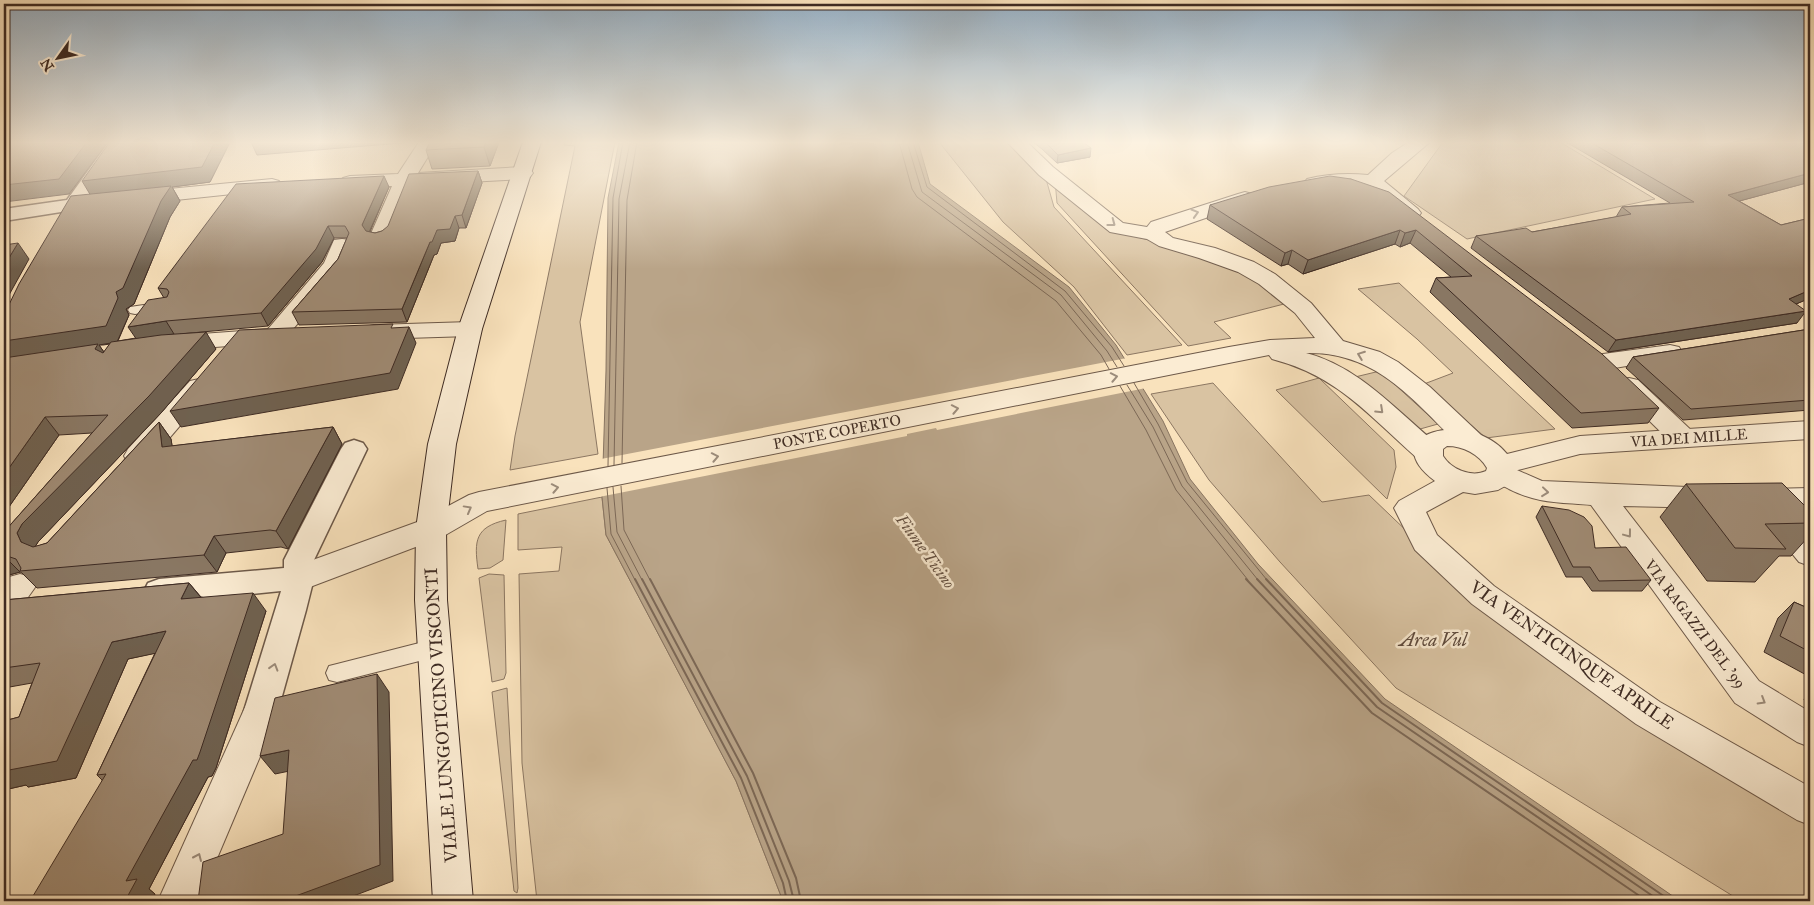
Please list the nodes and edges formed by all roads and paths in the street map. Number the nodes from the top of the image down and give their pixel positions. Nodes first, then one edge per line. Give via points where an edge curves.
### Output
1 (96, 184) edge
2 (282, 184) edge
3 (402, 184) edge
4 (520, 184) edge
5 (1062, 184) edge
6 (1304, 184) edge
7 (1376, 184) edge
8 (1298, 185) edge
9 (1263, 193) edge
10 (122, 200) edge
11 (83, 204) junction
12 (4, 215) edge
13 (1430, 227) edge
14 (58, 231) edge
15 (1153, 234) junction
16 (380, 238) edge
17 (342, 244) edge
18 (168, 306) edge
19 (135, 310) dead end
20 (470, 329) junction
21 (353, 333) edge
22 (305, 334) edge
23 (276, 336) junction
24 (240, 338) junction
25 (165, 345) edge
26 (1333, 346) junction
27 (1689, 349) edge
28 (1250, 350) junction
29 (1284, 355) junction
30 (1343, 378) junction
31 (1808, 432) edge
32 (1682, 437) junction
33 (354, 449) dead end
34 (1489, 456) junction
35 (1430, 458) junction
36 (124, 471) edge
37 (1459, 481) junction
38 (1599, 495) junction
39 (1810, 498) edge
40 (1760, 499) junction
41 (1409, 508) junction
42 (431, 529) junction
43 (1810, 554) edge
44 (299, 578) junction
45 (132, 593) edge
46 (435, 648) junction
47 (337, 673) dead end
48 (260, 714) joint
49 (1810, 730) edge
50 (1810, 808) edge
51 (446, 899) edge
52 (178, 901) edge

1 - 11 street
2 - 10 street
3 - 16 street
4 - 20 street, VIALE LUNGOTICINO VISCONTI
5 -> 15 street via 1117,228
6 - 8 street
7 - 13 street
15 -> 9 street via 1158,226 1182,217
11 - 12 street
11 - 14 street
15 - 26 street via 1166,242 1246,267 1267,279 1302,308
17 - 23 street via 334,265
18 - 19 lane
20 - 21 street
20 - 42 street, VIALE LUNGOTICINO VISCONTI via 442,444
22 - 23 street
23 - 24 street
24 - 25 street
24 - 36 street via 172,420
26 - 28 street, PONTE COPERTO via 1277,346
26 - 29 street via 1321,352
26 - 30 street via 1334,362
34 -> 26 street, PONTE COPERTO via 1388,366
27 - 32 street via 1595,356
28 - 29 street
42 -> 28 street, PONTE COPERTO via 479,502
29 - 30 street via 1308,361
30 -> 35 street
31 - 32 street, VIA DEI MILLE
32 - 34 street, VIA DEI MILLE
33 - 44 street via 299,560
34 - 35 street via 1461,438 1441,438 1429,446
34 - 37 street via 1497,478 1470,484
34 -> 38 street via 1538,491
35 - 37 street via 1438,470
35 - 41 street
37 - 41 street
38 - 40 street
38 -> 49 street, VIA RAGAZZI DEL '99 via 1747,692
39 - 40 street
40 - 43 street
41 - 50 street, VIA VENTICINQUE APRILE via 1426,542 1483,595 1648,713
42 - 44 street, PONTE COPERTO
42 - 46 street, VIALE LUNGOTICINO VISCONTI
44 - 45 street
48 -> 44 street
46 - 47 lane
46 - 51 street, VIALE LUNGOTICINO VISCONTI
52 -> 48 street

